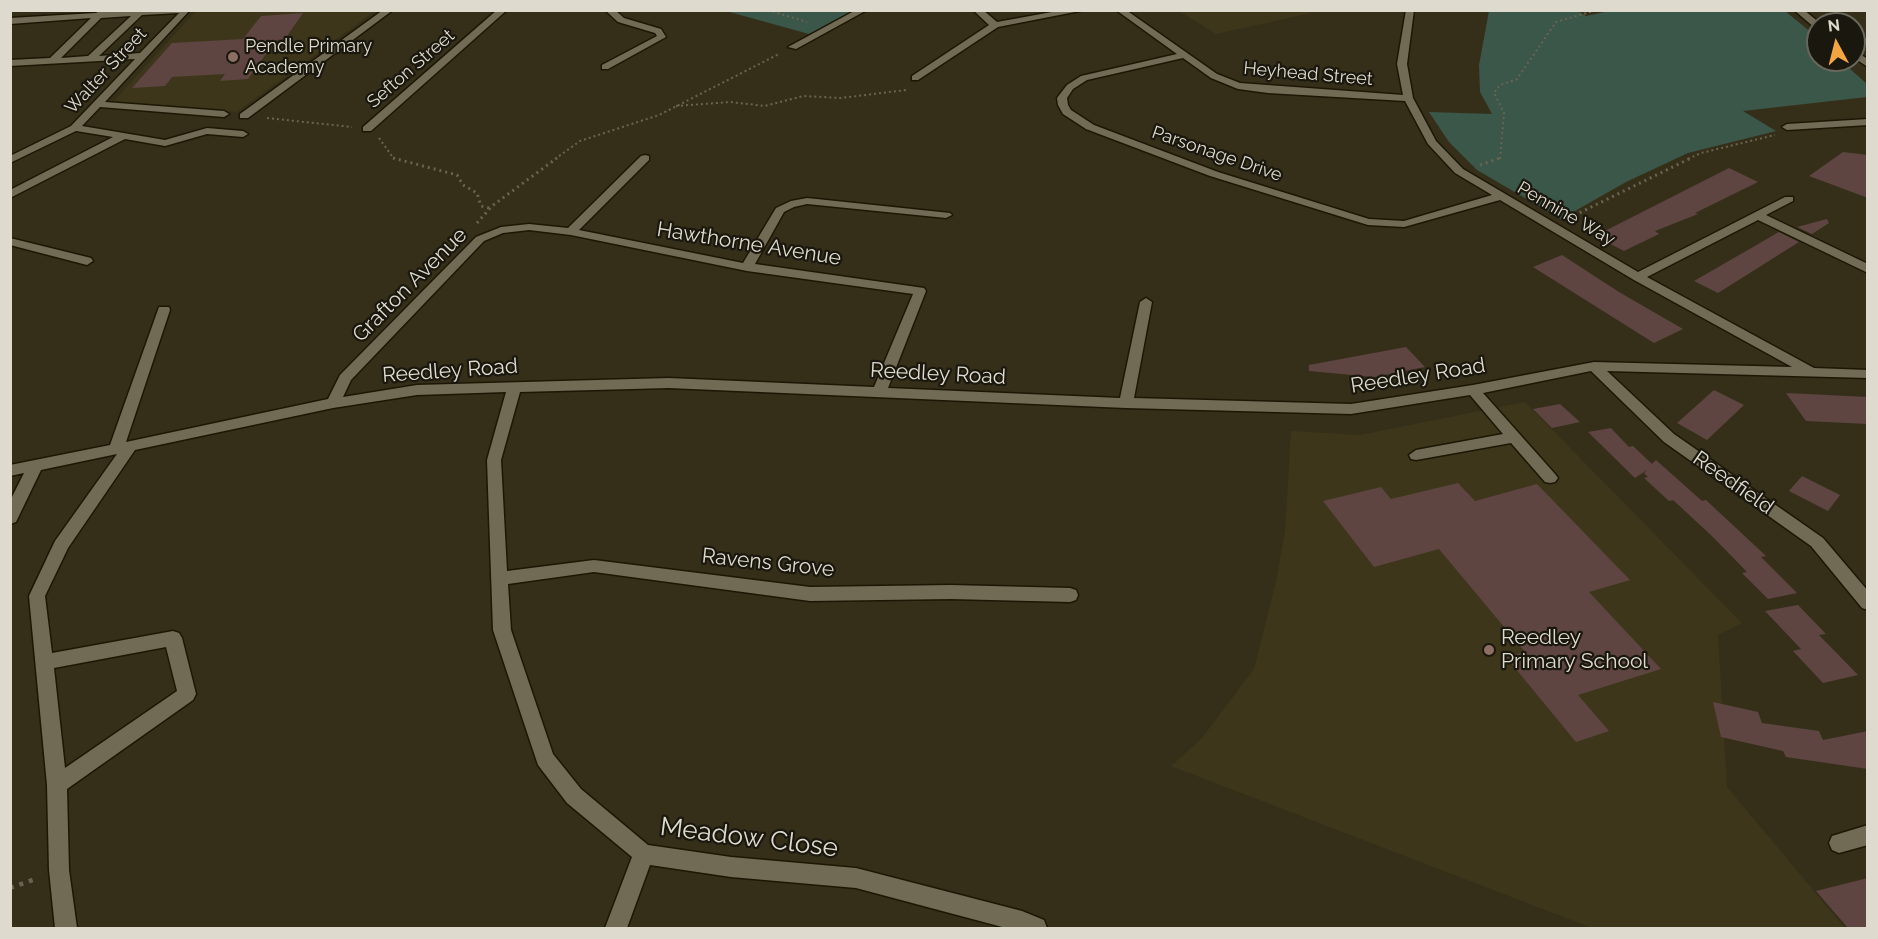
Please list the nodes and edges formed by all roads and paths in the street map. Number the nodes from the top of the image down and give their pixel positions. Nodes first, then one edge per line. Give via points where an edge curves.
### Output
1 (17, 10) edge
2 (184, 10) edge
3 (389, 10) edge
4 (503, 10) edge
5 (609, 10) edge
6 (768, 10) edge
7 (863, 10) edge
8 (977, 10) edge
9 (1081, 10) edge
10 (1120, 10) edge
11 (1410, 10) edge
12 (1597, 10) edge
13 (101, 13) edge
14 (139, 13) junction
15 (10, 16) edge
16 (10, 21) edge
17 (995, 25) junction
18 (827, 28) junction
19 (793, 47) joint
20 (143, 56) junction
21 (1182, 56) junction
22 (90, 59) junction
23 (52, 61) junction
24 (25, 62) junction
25 (10, 63) edge
26 (605, 67) dead end
27 (10, 75) edge
28 (915, 78) joint
29 (1408, 98) junction
30 (98, 104) junction
31 (675, 106) junction
32 (224, 114) dead end
33 (244, 116) joint
34 (1868, 122) edge
35 (75, 128) junction
36 (368, 129) junction
37 (1786, 130) joint
38 (243, 134) dead end
39 (122, 137) junction
40 (645, 158) dead end
41 (10, 160) edge
42 (1459, 171) junction
43 (10, 195) edge
44 (1501, 196) junction
45 (1789, 199) dead end
46 (490, 208) junction
47 (946, 215) dead end
48 (1759, 216) junction
49 (1552, 226) junction
50 (571, 232) junction
51 (480, 238) junction
52 (10, 241) edge
53 (87, 261) dead end
54 (747, 267) junction
55 (1868, 269) edge
56 (1638, 277) junction
57 (1146, 302) dead end
58 (165, 310) dead end
59 (1593, 366) junction
60 (1812, 372) junction
61 (1868, 374) edge
62 (514, 387) junction
63 (1473, 390) junction
64 (879, 392) junction
65 (333, 403) junction
66 (1126, 404) junction
67 (1514, 437) junction
68 (124, 446) junction
69 (1416, 455) dead end
70 (36, 465) junction
71 (10, 471) edge
72 (1550, 478) dead end
73 (10, 518) edge
74 (500, 579) junction
75 (1070, 596) dead end
76 (1868, 603) edge
77 (45, 662) junction
78 (57, 785) junction
79 (1868, 835) edge
80 (1839, 843) dead end
81 (644, 854) junction
82 (66, 928) edge
83 (616, 928) edge
84 (1035, 928) edge

1 - 15 street
2 - 14 street
2 - 20 street, Walter Street
3 - 33 street
4 - 36 street, Sefton Street
5 - 26 street via 621,20 658,31 662,37
6 - 18 path
7 - 18 street
8 - 17 street
9 - 17 street
10 - 21 street, Heyhead Street
11 - 29 street, Pennine Way via 1402,64
12 - 42 path via 1556,22 1517,79 1500,85 1494,93 1504,113 1500,160
13 - 14 street
13 - 16 street
13 - 23 street
14 - 22 street
17 - 28 street
18 - 19 street
19 - 31 path
20 - 22 street
20 - 30 street, Walter Street
21 - 29 street, Heyhead Street via 1238,86
21 - 44 street, Parsonage Drive via 1084,78 1070,87 1062,98 1063,105 1090,127 1214,174 1368,222 1404,224
22 - 23 street
23 - 24 street
24 - 25 street
24 - 27 street
28 - 31 path via 926,83 879,95 803,96 765,106 730,102
29 - 42 street, Pennine Way via 1432,142
30 - 32 street
30 - 35 street, Walter Street
31 - 46 path via 580,141
33 - 36 path
34 - 37 street
35 - 39 street
35 - 41 street, Walter Street
36 - 46 path via 373,129 395,160 457,175 463,185 477,193 481,206
37 - 49 path via 1701,153
38 - 39 street via 207,131 165,143
39 - 43 street
40 - 50 street
42 - 44 street, Pennine Way
44 - 49 street, Pennine Way
45 - 48 street
46 - 51 path via 466,235
47 - 54 street via 807,201 791,204 780,210
48 - 55 street
48 - 56 street
49 - 56 street, Pennine Way
50 - 51 street, Grafton Avenue via 529,227 501,230
50 - 54 street, Hawthorne Avenue
51 - 65 street, Grafton Avenue via 345,378
52 - 53 street
54 - 64 street, Hawthorne Avenue via 920,291
56 - 60 street, Pennine Way
57 - 66 street
58 - 68 street
59 - 60 street, Reedley Road
59 - 63 street, Reedley Road
59 - 76 street, Reedfield via 1669,438 1817,542
60 - 61 street, Reedley Road
62 - 64 street, Reedley Road via 669,383
62 - 65 street, Reedley Road via 417,390
62 - 74 street, Meadow Close via 494,460
63 - 66 street, Reedley Road via 1352,409
63 - 67 street
64 - 66 street, Reedley Road
65 - 68 street, Reedley Road
67 - 69 street
67 - 72 street
68 - 70 street, Reedley Road
68 - 77 street via 61,544 38,596
70 - 71 street, Reedley Road
70 - 73 street
74 - 75 street, Ravens Grove via 594,566 810,594 951,592
74 - 81 street, Meadow Close via 502,630 545,759 574,796
77 - 78 street
77 - 78 street via 173,638 187,694
78 - 82 street via 59,870
79 - 80 street
81 - 83 street
81 - 84 street, Meadow Close via 731,867 856,878

